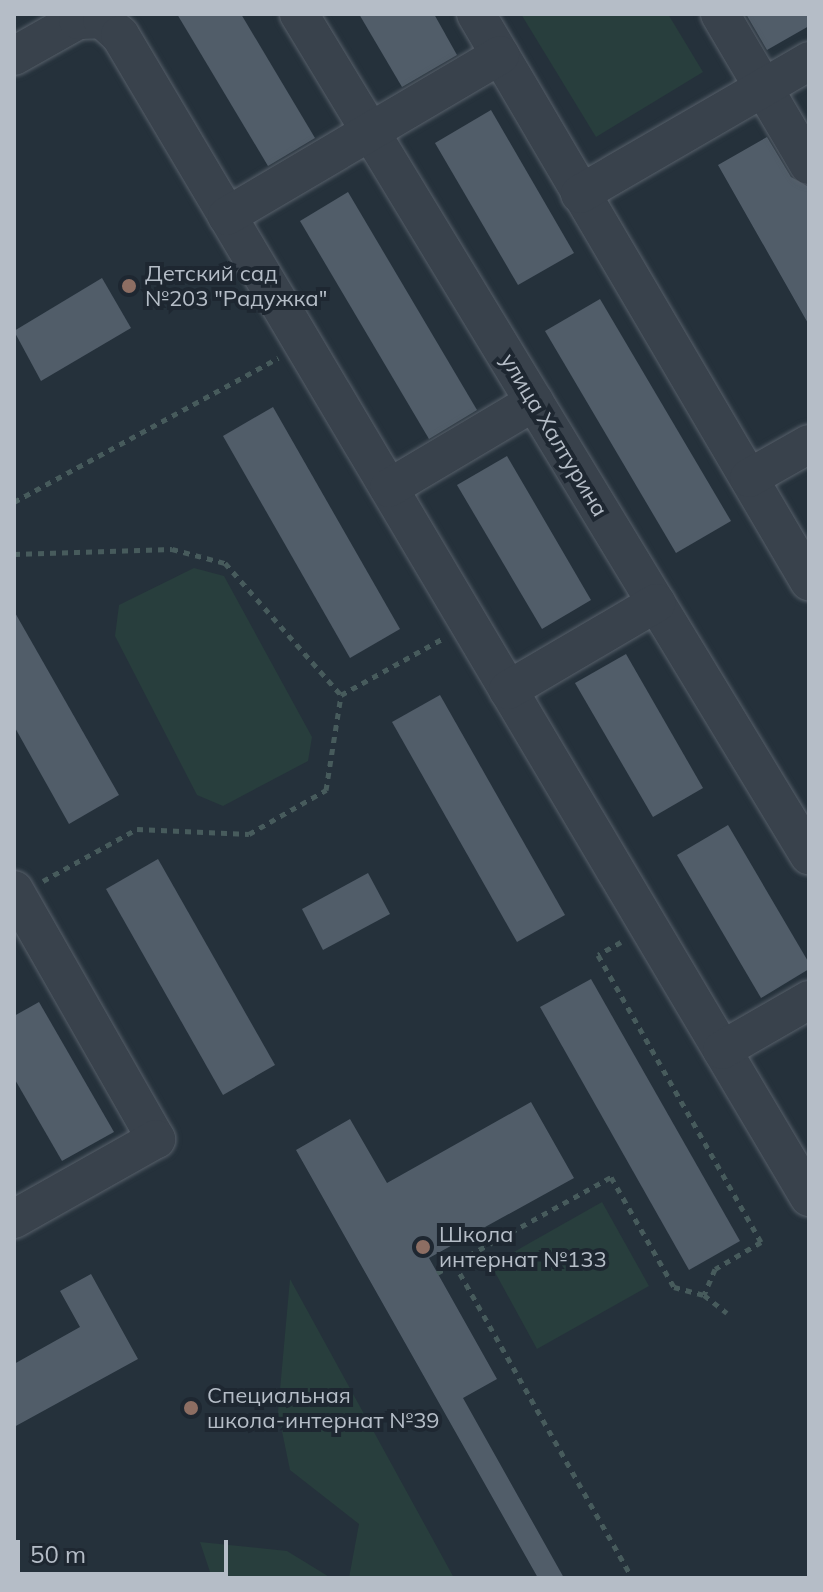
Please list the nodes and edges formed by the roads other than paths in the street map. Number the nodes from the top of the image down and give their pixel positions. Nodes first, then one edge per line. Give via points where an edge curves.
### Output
1 (299, 14) edge
2 (476, 14) edge
3 (720, 14) edge
4 (500, 55) junction
5 (14, 56) edge
6 (809, 61) edge
7 (763, 88) junction
8 (370, 132) junction
9 (809, 165) edge
10 (580, 194) junction
11 (227, 216) junction
12 (534, 402) junction
13 (809, 444) edge
14 (749, 478) junction
15 (389, 488) junction
16 (809, 581) edge
17 (656, 603) junction
18 (508, 690) junction
19 (809, 855) edge
20 (15, 892) edge
21 (809, 1000) edge
22 (722, 1050) junction
23 (809, 1197) edge
24 (14, 1219) edge

1 - 8 street, улица Халтурина
2 - 4 street
3 - 7 street
4 - 8 street
4 - 10 street
5 - 11 street via 78,20 102,19 120,35
6 - 7 street
7 - 9 street
7 - 10 street
8 - 11 street
8 - 12 street, улица Халтурина
10 - 14 street
11 - 15 street
12 - 15 street
12 - 17 street, улица Халтурина
13 - 14 street
14 - 16 street
15 - 18 street
17 - 18 street
17 - 19 street, улица Халтурина
18 - 22 street
20 - 24 street via 156,1139
21 - 22 street
22 - 23 street

